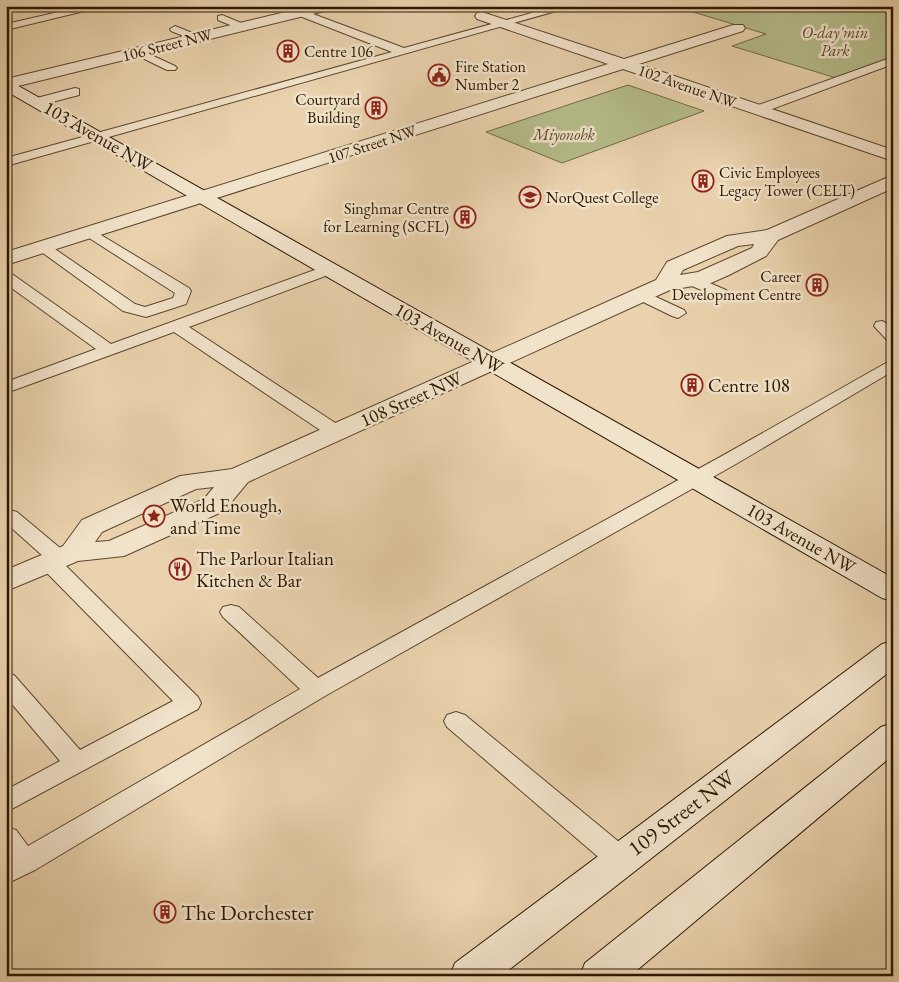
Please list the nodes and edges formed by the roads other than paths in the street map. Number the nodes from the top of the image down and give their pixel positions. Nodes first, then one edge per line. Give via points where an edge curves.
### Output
1 (100, 6) edge
2 (328, 6) edge
3 (569, 6) edge
4 (301, 13) junction
5 (482, 16) dead end
6 (222, 18) dead end
7 (505, 24) junction
8 (6, 26) edge
9 (242, 27) junction
10 (738, 28) dead end
11 (175, 29) dead end
12 (196, 38) junction
13 (138, 52) junction
14 (403, 52) junction
15 (623, 64) junction
16 (885, 65) edge
17 (171, 68) dead end
18 (6, 84) edge
19 (75, 92) dead end
20 (37, 102) junction
21 (757, 110) junction
22 (98, 137) junction
23 (893, 156) edge
24 (6, 162) edge
25 (893, 181) edge
26 (204, 197) junction
27 (91, 233) junction
28 (771, 236) junction
29 (44, 248) junction
30 (6, 259) edge
31 (331, 270) junction
32 (6, 277) edge
33 (691, 280) junction
34 (665, 284) junction
35 (720, 294) dead end
36 (641, 295) junction
37 (678, 313) dead end
38 (176, 326) junction
39 (109, 350) junction
40 (491, 362) junction
41 (884, 366) edge
42 (6, 388) edge
43 (336, 432) junction
44 (697, 477) junction
45 (8, 515) edge
46 (60, 557) junction
47 (6, 581) edge
48 (893, 591) edge
49 (231, 612) dead end
50 (893, 652) edge
51 (6, 681) edge
52 (316, 690) junction
53 (456, 721) dead end
54 (893, 736) edge
55 (77, 764) junction
56 (6, 802) edge
57 (6, 838) edge
58 (620, 860) junction
59 (15, 868) edge
60 (470, 976) edge
61 (600, 976) edge

1 - 8 lane
2 - 4 street, 106 Street NW
3 - 7 lane
4 - 9 street, 106 Street NW
4 - 14 lane
5 - 7 street, 102 Avenue NW
6 - 9 lane
7 - 14 lane
7 - 15 street, 102 Avenue NW
9 - 12 street, 106 Street NW
10 - 15 street, 107 Street NW
11 - 12 lane
12 - 13 street, 106 Street NW
13 - 17 lane
13 - 18 street, 106 Street NW
14 - 22 lane
15 - 21 street, 102 Avenue NW
15 - 26 street, 107 Street NW
16 - 21 lane via 798,99
18 - 20 street, 103 Avenue NW
19 - 20 lane
20 - 22 street, 103 Avenue NW
21 - 23 street, 102 Avenue NW
22 - 24 lane
22 - 26 street, 103 Avenue NW
25 - 28 street, 108 Street NW
26 - 27 street, 107 Street NW
26 - 31 street, 103 Avenue NW
27 - 29 street, 107 Street NW
27 - 29 lane via 183,291 180,301 146,312 129,308
28 - 33 street, 108 Street NW via 759,252 704,278
28 - 34 street, 108 Street NW via 734,240 674,266
29 - 30 street, 107 Street NW
31 - 38 lane
31 - 40 street, 103 Avenue NW
32 - 39 lane
33 - 34 street, 108 Street NW
33 - 35 lane
34 - 36 street, 108 Street NW
36 - 37 lane
36 - 40 street, 108 Street NW
38 - 39 lane
38 - 43 lane
39 - 42 lane
40 - 43 street, 108 Street NW
40 - 44 street, 103 Avenue NW
41 - 44 lane
43 - 46 street, 108 Street NW via 238,476 214,505 114,550
44 - 48 street, 103 Avenue NW
44 - 52 lane
45 - 46 lane
46 - 47 street, 108 Street NW
46 - 55 lane via 189,702
49 - 52 lane
50 - 58 street, 109 Street NW
51 - 55 lane
52 - 59 lane
53 - 58 lane
54 - 61 street
55 - 56 lane
57 - 59 lane
58 - 60 street, 109 Street NW

